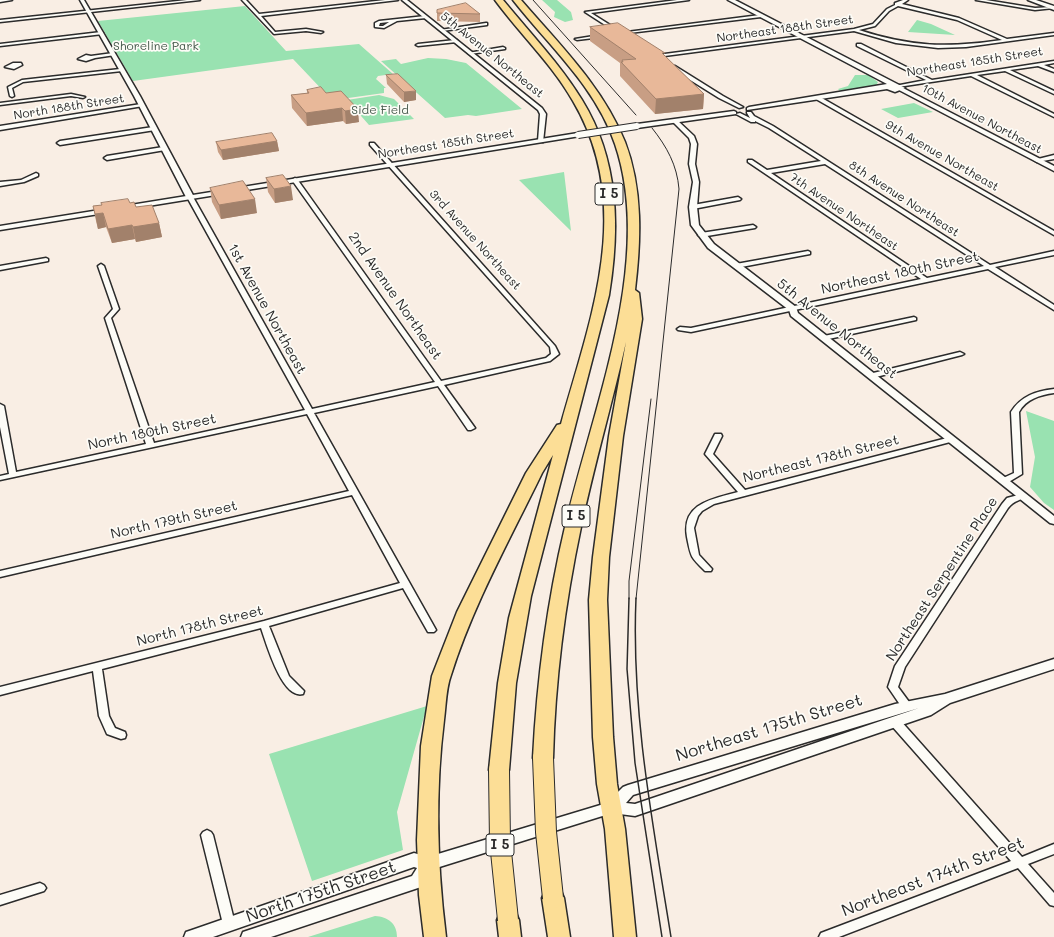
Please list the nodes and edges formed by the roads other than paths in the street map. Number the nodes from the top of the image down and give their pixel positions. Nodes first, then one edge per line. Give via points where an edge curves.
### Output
1 (10, 0) edge
2 (82, 0) edge
3 (198, 0) edge
4 (244, 0) edge
5 (396, 0) edge
6 (404, 0) edge
7 (499, 0) edge
8 (517, 0) edge
9 (687, 0) edge
10 (731, 0) edge
11 (906, 0) edge
12 (978, 0) edge
13 (1031, 0) edge
14 (0, 1) edge
15 (896, 4) junction
16 (1053, 8) edge
17 (88, 12) junction
18 (258, 15) junction
19 (760, 16) junction
20 (425, 17) junction
21 (396, 20) dead end
22 (0, 21) edge
23 (486, 24) dead end
24 (442, 30) junction
25 (854, 30) junction
26 (321, 32) dead end
27 (101, 33) junction
28 (620, 33) junction
29 (614, 34) edge
30 (1054, 34) edge
31 (607, 35) edge
32 (801, 37) junction
33 (577, 39) dead end
34 (630, 39) edge
35 (1007, 40) junction
36 (455, 41) junction
37 (0, 45) edge
38 (418, 45) dead end
39 (859, 45) dead end
40 (503, 48) dead end
41 (470, 53) junction
42 (113, 54) junction
43 (93, 57) dead end
44 (1054, 62) edge
45 (1039, 64) junction
46 (120, 70) junction
47 (1006, 70) junction
48 (1054, 71) edge
49 (972, 75) junction
50 (931, 81) junction
51 (890, 86) junction
52 (900, 87) junction
53 (1054, 93) edge
54 (12, 96) dead end
55 (83, 97) dead end
56 (818, 98) junction
57 (728, 101) junction
58 (0, 104) edge
59 (141, 105) junction
60 (741, 107) junction
61 (733, 111) junction
62 (749, 111) junction
63 (1054, 116) edge
64 (675, 120) junction
65 (762, 123) junction
66 (0, 128) edge
67 (153, 129) junction
68 (541, 141) junction
69 (60, 143) dead end
70 (372, 144) dead end
71 (163, 149) junction
72 (1054, 157) edge
73 (107, 158) dead end
74 (1037, 160) junction
75 (750, 161) dead end
76 (826, 162) junction
77 (390, 165) junction
78 (1054, 169) edge
79 (767, 172) junction
80 (36, 175) dead end
81 (295, 180) junction
82 (0, 184) edge
83 (190, 197) junction
84 (738, 199) dead end
85 (693, 207) junction
86 (753, 226) dead end
87 (0, 228) edge
88 (1054, 233) edge
89 (701, 235) junction
90 (808, 253) dead end
91 (1054, 253) edge
92 (46, 260) dead end
93 (101, 266) dead end
94 (736, 266) junction
95 (989, 267) junction
96 (0, 268) edge
97 (631, 278) junction
98 (926, 280) junction
99 (1054, 308) edge
100 (792, 309) junction
101 (914, 319) dead end
102 (680, 330) dead end
103 (824, 338) junction
104 (960, 354) dead end
105 (872, 376) junction
106 (440, 384) junction
107 (1054, 391) edge
108 (0, 406) edge
109 (310, 411) junction
110 (570, 416) junction
111 (471, 428) dead end
112 (718, 436) dead end
113 (951, 439) junction
114 (151, 446) junction
115 (13, 476) junction
116 (0, 478) edge
117 (1004, 481) junction
118 (354, 492) junction
119 (743, 493) junction
120 (1022, 496) junction
121 (1054, 521) edge
122 (708, 569) dead end
123 (0, 574) edge
124 (405, 585) junction
125 (264, 624) junction
126 (431, 630) dead end
127 (1054, 664) edge
128 (96, 666) junction
129 (0, 691) edge
130 (299, 691) dead end
131 (945, 699) junction
132 (907, 706) junction
133 (895, 722) junction
134 (121, 735) dead end
135 (612, 807) junction
136 (525, 833) joint
137 (207, 834) dead end
138 (1054, 849) edge
139 (1019, 862) junction
140 (428, 864) junction
141 (40, 888) dead end
142 (0, 900) edge
143 (1054, 901) edge
144 (229, 924) junction
145 (509, 928) edge
146 (834, 936) edge
147 (192, 937) edge
148 (249, 937) edge
149 (435, 937) edge
150 (559, 937) edge
151 (625, 937) edge

1 - 14 street
2 - 17 street, 1st Avenue Northeast
3 - 17 street
4 - 18 street
5 - 18 street
6 - 20 street, 5th Avenue Northeast
7 - 110 highway, I 5 via 577,100 596,140 608,182 611,225 609,266
8 - 97 highway, I 5 via 586,83 605,110 615,132 626,163 633,197 635,235
9 - 28 street via 587,12
10 - 19 main road
11 - 15 street, Northeast 188th Street
12 - 16 street via 1034,9
13 - 16 main road
15 - 25 street, Northeast 188th Street via 874,25
15 - 35 street via 958,19
17 - 22 street
17 - 27 street, 1st Avenue Northeast
18 - 26 street via 274,33 306,30
19 - 28 street
19 - 32 main road
20 - 21 street
20 - 24 street, 5th Avenue Northeast
23 - 24 street
24 - 36 street, 5th Avenue Northeast
25 - 32 street, Northeast 188th Street
25 - 35 street via 925,46 956,47
27 - 37 street
27 - 42 street, 1st Avenue Northeast
28 - 29 street
28 - 34 street
30 - 35 street
31 - 33 street
32 - 51 main road
32 - 57 street, Northeast 188th Street via 656,55
36 - 38 street
36 - 41 street, 5th Avenue Northeast
39 - 50 street
40 - 41 street
41 - 68 street, 5th Avenue Northeast via 540,109 543,114
42 - 43 street
42 - 46 street, 1st Avenue Northeast
44 - 45 street, Northeast 185th Street
45 - 47 street, Northeast 185th Street
45 - 48 street
46 - 54 street via 17,75 10,88
46 - 59 street, 1st Avenue Northeast
47 - 49 street, Northeast 185th Street
47 - 53 street
49 - 50 street, Northeast 185th Street
49 - 63 street
50 - 52 street, Northeast 185th Street
51 - 52 main road
51 - 56 main road
52 - 74 street, 10th Avenue Northeast
55 - 58 street via 71,95
56 - 62 main road
56 - 88 street, 9th Avenue Northeast
57 - 60 street
57 - 61 street
59 - 66 street, North 188th Street
59 - 67 street, 1st Avenue Northeast
60 - 61 main road
60 - 62 main road
61 - 62 main road
61 - 64 main road, Northeast 185th Street
61 - 65 street, 8th Avenue Northeast
62 - 65 street, 8th Avenue Northeast via 752,117
64 - 68 main road, Northeast 185th Street, bridge
64 - 85 street, 5th Avenue Northeast via 692,137 694,144 692,164 696,191
65 - 76 street, 8th Avenue Northeast
67 - 69 street
67 - 71 street, 1st Avenue Northeast
68 - 77 main road, Northeast 185th Street
70 - 77 street, 3rd Avenue Northeast
71 - 73 street
71 - 83 street, 1st Avenue Northeast
72 - 74 street
74 - 78 street, 10th Avenue Northeast
75 - 79 street, 7th Avenue Northeast
76 - 79 street
76 - 95 street, 8th Avenue Northeast
77 - 81 main road, Northeast 185th Street
77 - 106 street, 3rd Avenue Northeast via 553,347 555,354 548,360
79 - 98 street, 7th Avenue Northeast
80 - 82 street via 22,181
81 - 83 main road, Northeast 185th Street
81 - 106 street, 2nd Avenue Northeast
83 - 87 main road, Northeast 185th Street
83 - 109 street, 1st Avenue Northeast
84 - 85 street
85 - 89 street, 5th Avenue Northeast via 694,225
86 - 89 street
89 - 94 street, 5th Avenue Northeast
90 - 94 street
91 - 95 street, Northeast 180th Street
92 - 96 street
93 - 114 street via 116,309 108,318
94 - 100 street, 5th Avenue Northeast
95 - 98 street, Northeast 180th Street
95 - 99 street, 8th Avenue Northeast
97 - 135 highway via 636,319 616,436 600,557 598,600 603,736 607,784
97 - 150 highway, I 5, bridge via 623,325 573,526 557,604 546,697 543,758 546,832
98 - 100 street, Northeast 180th Street
100 - 102 street, Northeast 180th Street via 691,330
100 - 103 street, 5th Avenue Northeast via 794,314
101 - 103 street
103 - 105 street, 5th Avenue Northeast
104 - 105 street
105 - 113 street, 5th Avenue Northeast
106 - 109 street
106 - 111 street, 2nd Avenue Northeast
107 - 117 street, Northeast Serpentine Place via 1018,404 1015,412 1018,474
108 - 115 street
109 - 114 street, North 180th Street
109 - 118 street, 1st Avenue Northeast
110 - 140 highway via 531,479 466,612 441,676 429,774
110 - 145 highway, I 5, bridge via 522,596 506,684 499,770 500,842
112 - 119 street via 709,454
113 - 117 street, 5th Avenue Northeast
113 - 119 street, Northeast 178th Street
114 - 115 street, North 180th Street
115 - 116 street, North 180th Street
117 - 120 street, 5th Avenue Northeast
118 - 123 street, North 179th Street
118 - 124 street, 1st Avenue Northeast
119 - 122 street, Northeast 178th Street via 711,502 694,515 690,528 693,550 695,556
120 - 121 street, 5th Avenue Northeast
120 - 132 street, Northeast Serpentine Place via 1010,500 1005,506 900,666 893,687
124 - 125 street, North 178th Street
124 - 126 street, 1st Avenue Northeast
125 - 128 street, North 178th Street
125 - 130 street via 285,678
127 - 131 main road, Northeast 175th Street
128 - 129 street, North 178th Street
128 - 134 street via 104,716 111,731
131 - 132 main road, Northeast 175th Street
131 - 133 main road, Northeast 175th Street via 926,711
132 - 135 main road, Northeast 175th Street via 628,791
133 - 135 main road, Northeast 175th Street via 635,810
133 - 139 street
135 - 136 main road, Northeast 175th Street
135 - 151 highway
136 - 140 main road, North 175th Street
137 - 144 street
138 - 139 street, Northeast 174th Street
139 - 143 street
139 - 146 street, Northeast 174th Street
140 - 144 main road, North 175th Street via 414,860
140 - 148 main road, North 175th Street via 418,881
140 - 149 highway
141 - 142 street
144 - 147 main road, North 175th Street

